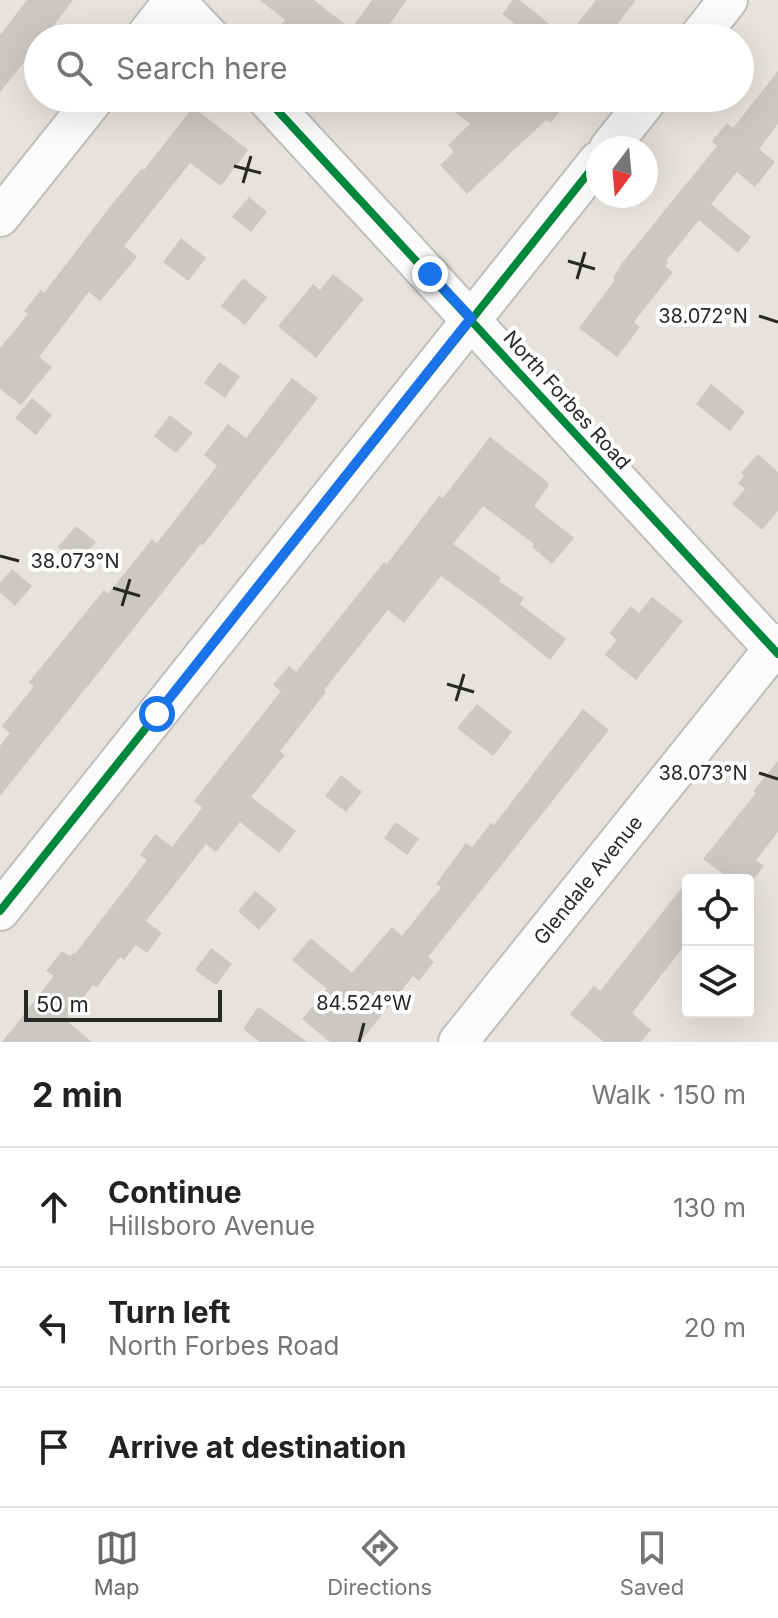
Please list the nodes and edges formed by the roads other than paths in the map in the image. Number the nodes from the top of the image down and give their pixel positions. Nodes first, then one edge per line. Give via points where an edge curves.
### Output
1 (175, 0) edge
2 (728, 0) edge
3 (155, 24) edge
4 (198, 24) edge
5 (709, 24) edge
6 (84, 112) edge
7 (279, 112) edge
8 (638, 112) edge
9 (619, 136) edge
10 (586, 176) edge
11 (0, 217) edge
12 (471, 318) junction
13 (776, 649) edge
14 (0, 911) edge
15 (458, 1042) edge

1 - 3 street
1 - 4 street
2 - 5 street
6 - 11 street
7 - 12 street, North Forbes Road
8 - 9 street
10 - 12 street
12 - 13 street, North Forbes Road
12 - 14 street
13 - 15 street, Glendale Avenue

